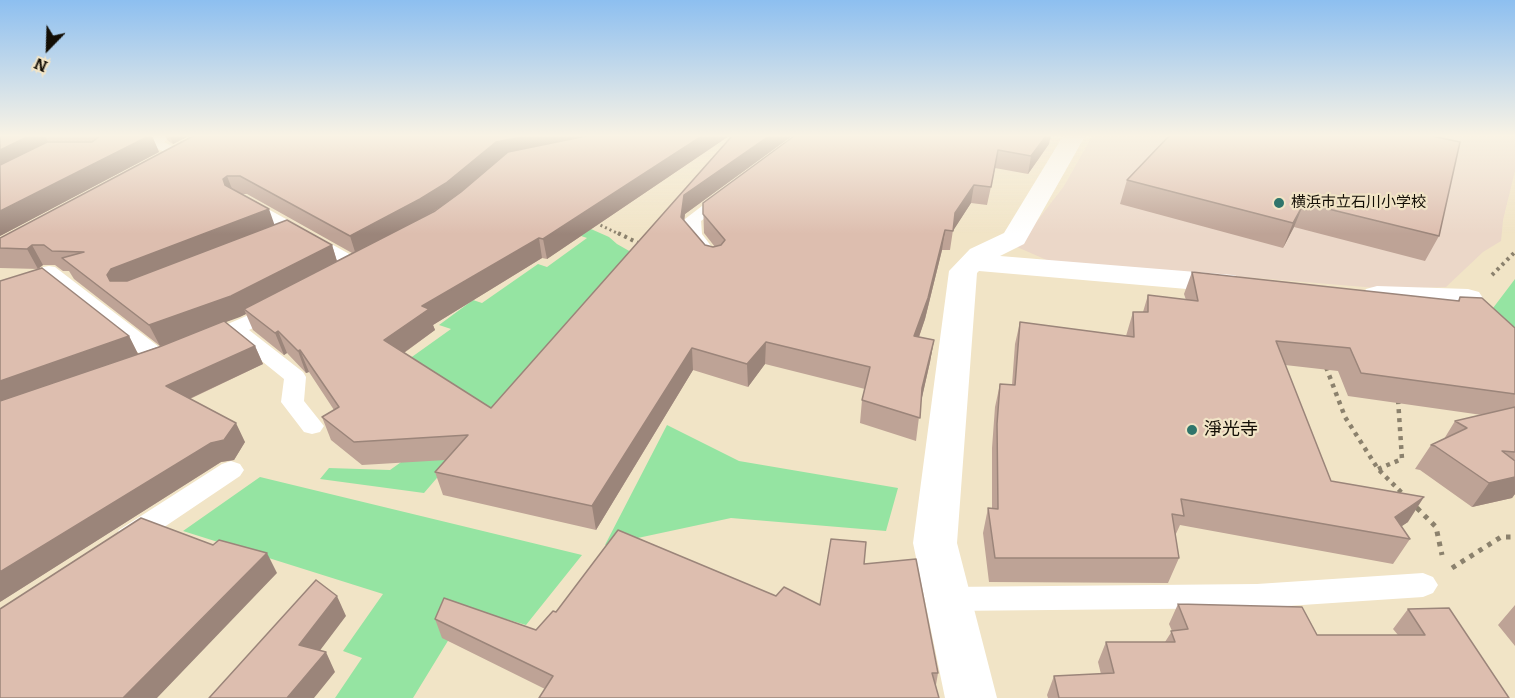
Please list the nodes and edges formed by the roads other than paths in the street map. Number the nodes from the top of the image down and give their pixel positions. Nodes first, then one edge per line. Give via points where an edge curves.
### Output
1 (1055, 169) edge
2 (736, 188) edge
3 (240, 199) edge
4 (295, 230) junction
5 (273, 239) edge
6 (714, 260) edge
7 (973, 262) junction
8 (49, 271) edge
9 (337, 276) edge
10 (1262, 287) edge
11 (1350, 294) edge
12 (1468, 298) edge
13 (288, 302) edge
14 (235, 329) junction
15 (159, 358) junction
16 (137, 366) edge
17 (312, 426) dead end
18 (231, 470) dead end
19 (111, 548) edge
20 (1434, 578) road end
21 (948, 599) junction
22 (971, 698) edge

1 - 7 street via 1014,238
2 - 6 lane via 693,219 693,235
3 - 4 lane
4 - 5 lane
4 - 9 lane via 365,260
7 - 10 street
7 - 21 street via 963,271 935,543
8 - 15 lane
11 - 12 street
13 - 14 lane
14 - 15 lane
14 - 17 lane via 295,377 291,402
15 - 16 lane
18 - 19 lane
20 - 21 lane via 1257,596
21 - 22 street

